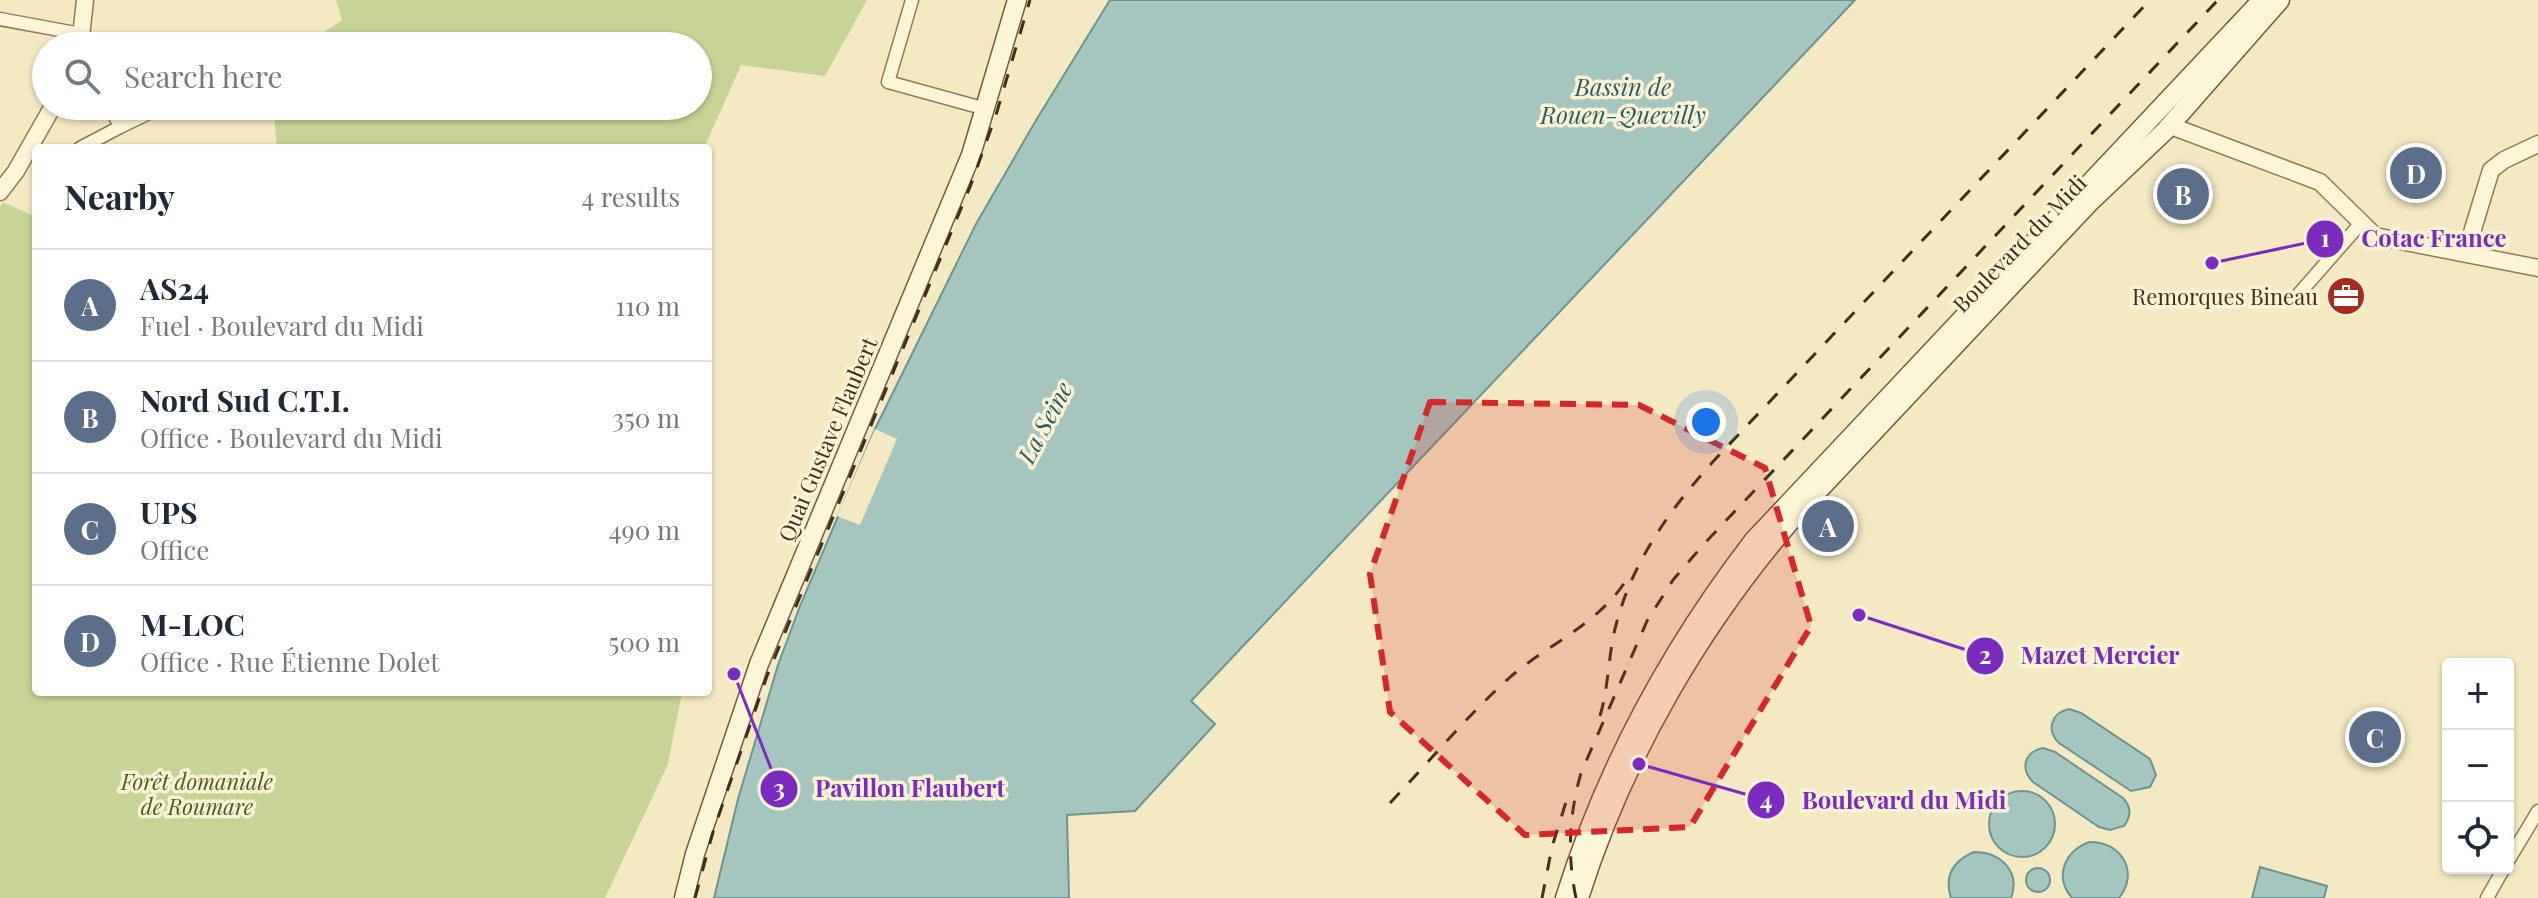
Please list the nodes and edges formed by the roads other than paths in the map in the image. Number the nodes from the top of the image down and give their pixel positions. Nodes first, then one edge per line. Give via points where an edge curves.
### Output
1 (85, 0) edge
2 (912, 0) edge
3 (1017, 0) edge
4 (2262, 0) edge
5 (2280, 0) edge
6 (0, 19) edge
7 (50, 32) edge
8 (82, 32) edge
9 (986, 109) junction
10 (45, 120) edge
11 (117, 120) edge
12 (134, 120) edge
13 (2162, 121) junction
14 (120, 127) junction
15 (88, 144) edge
16 (2538, 144) edge
17 (0, 192) edge
18 (2358, 221) junction
19 (2466, 252) junction
20 (2538, 268) edge
21 (2297, 296) dead end
22 (1758, 535) junction
23 (1702, 632) junction
24 (1679, 645) junction
25 (2538, 811) edge
26 (2514, 851) edge
27 (2501, 874) edge
28 (684, 898) edge
29 (1565, 898) edge
30 (1579, 898) edge
31 (2487, 898) edge

1 - 8 street
2 - 9 street via 888,82
3 - 9 main road, Quai Gustave Flaubert
4 - 13 main road, Boulevard du Midi
5 - 13 main road, Boulevard du Midi
6 - 7 street
9 - 28 main road, Quai Gustave Flaubert via 914,296 759,664
10 - 17 street
11 - 14 street
12 - 14 street
13 - 18 street via 2320,182
13 - 22 main road, Boulevard du Midi
13 - 23 main road, Boulevard du Midi via 1811,498
14 - 15 street
16 - 19 street via 2491,170
18 - 19 street via 2375,236
18 - 21 street
19 - 20 street
22 - 23 main road, Boulevard du Midi
22 - 24 main road, Boulevard du Midi
23 - 24 main road, Boulevard du Midi
23 - 30 main road, Boulevard du Midi via 1637,754
24 - 29 main road, Boulevard du Midi via 1621,755
25 - 26 street
27 - 31 street

